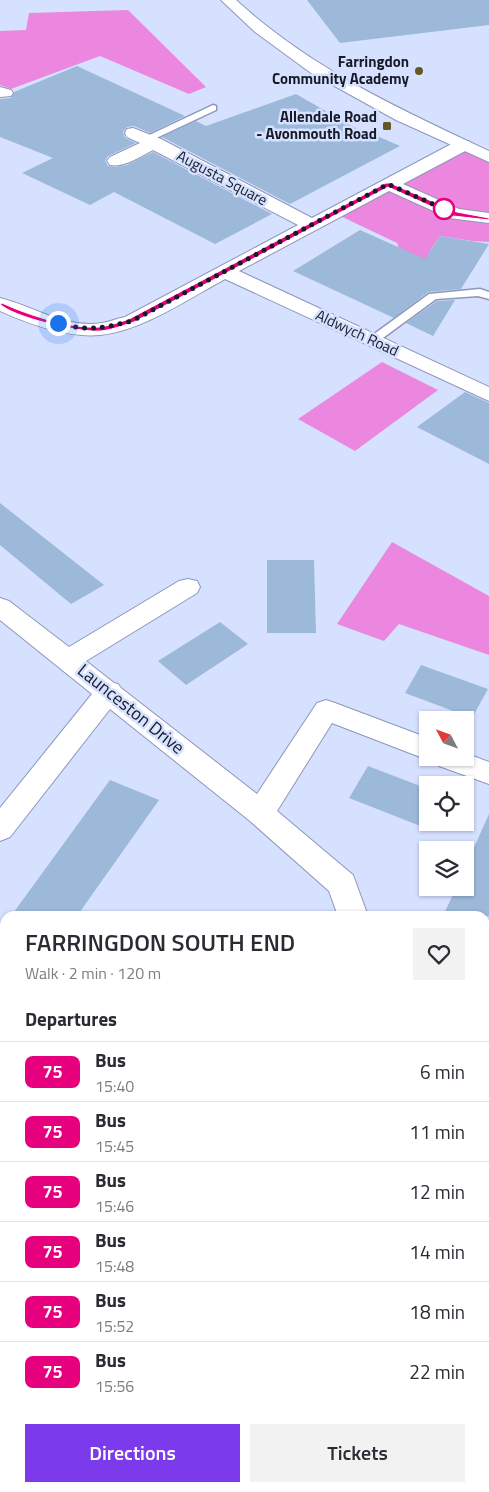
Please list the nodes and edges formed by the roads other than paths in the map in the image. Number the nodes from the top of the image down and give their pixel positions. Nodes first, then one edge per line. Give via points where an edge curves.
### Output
1 (228, 0) edge
2 (213, 108) dead end
3 (145, 138) junction
4 (463, 145) junction
5 (489, 156) edge
6 (116, 161) dead end
7 (388, 184) junction
8 (489, 218) edge
9 (311, 225) junction
10 (225, 272) junction
11 (489, 296) edge
12 (0, 304) edge
13 (372, 340) junction
14 (489, 395) edge
15 (188, 587) dead end
16 (0, 607) edge
17 (68, 660) junction
18 (109, 691) junction
19 (419, 746) edge
20 (470, 766) edge
21 (489, 773) edge
22 (260, 813) junction
23 (0, 829) edge
24 (351, 911) edge

1 - 4 street via 265,34 303,61 406,119
2 - 3 lane
3 - 6 street
3 - 9 street, Augusta Square
4 - 5 street
4 - 7 street
7 - 8 street via 455,214
7 - 9 street
9 - 10 street
10 - 12 street via 132,321 100,329 73,327
10 - 13 street, Aldwych Road
11 - 13 lane via 480,292 433,296
13 - 14 street, Aldwych Road
15 - 17 street
16 - 17 street, Launceston Drive
17 - 18 street, Launceston Drive
18 - 22 street, Launceston Drive
18 - 23 street
19 - 22 street via 326,710
20 - 21 street
22 - 24 street, Launceston Drive via 342,884

